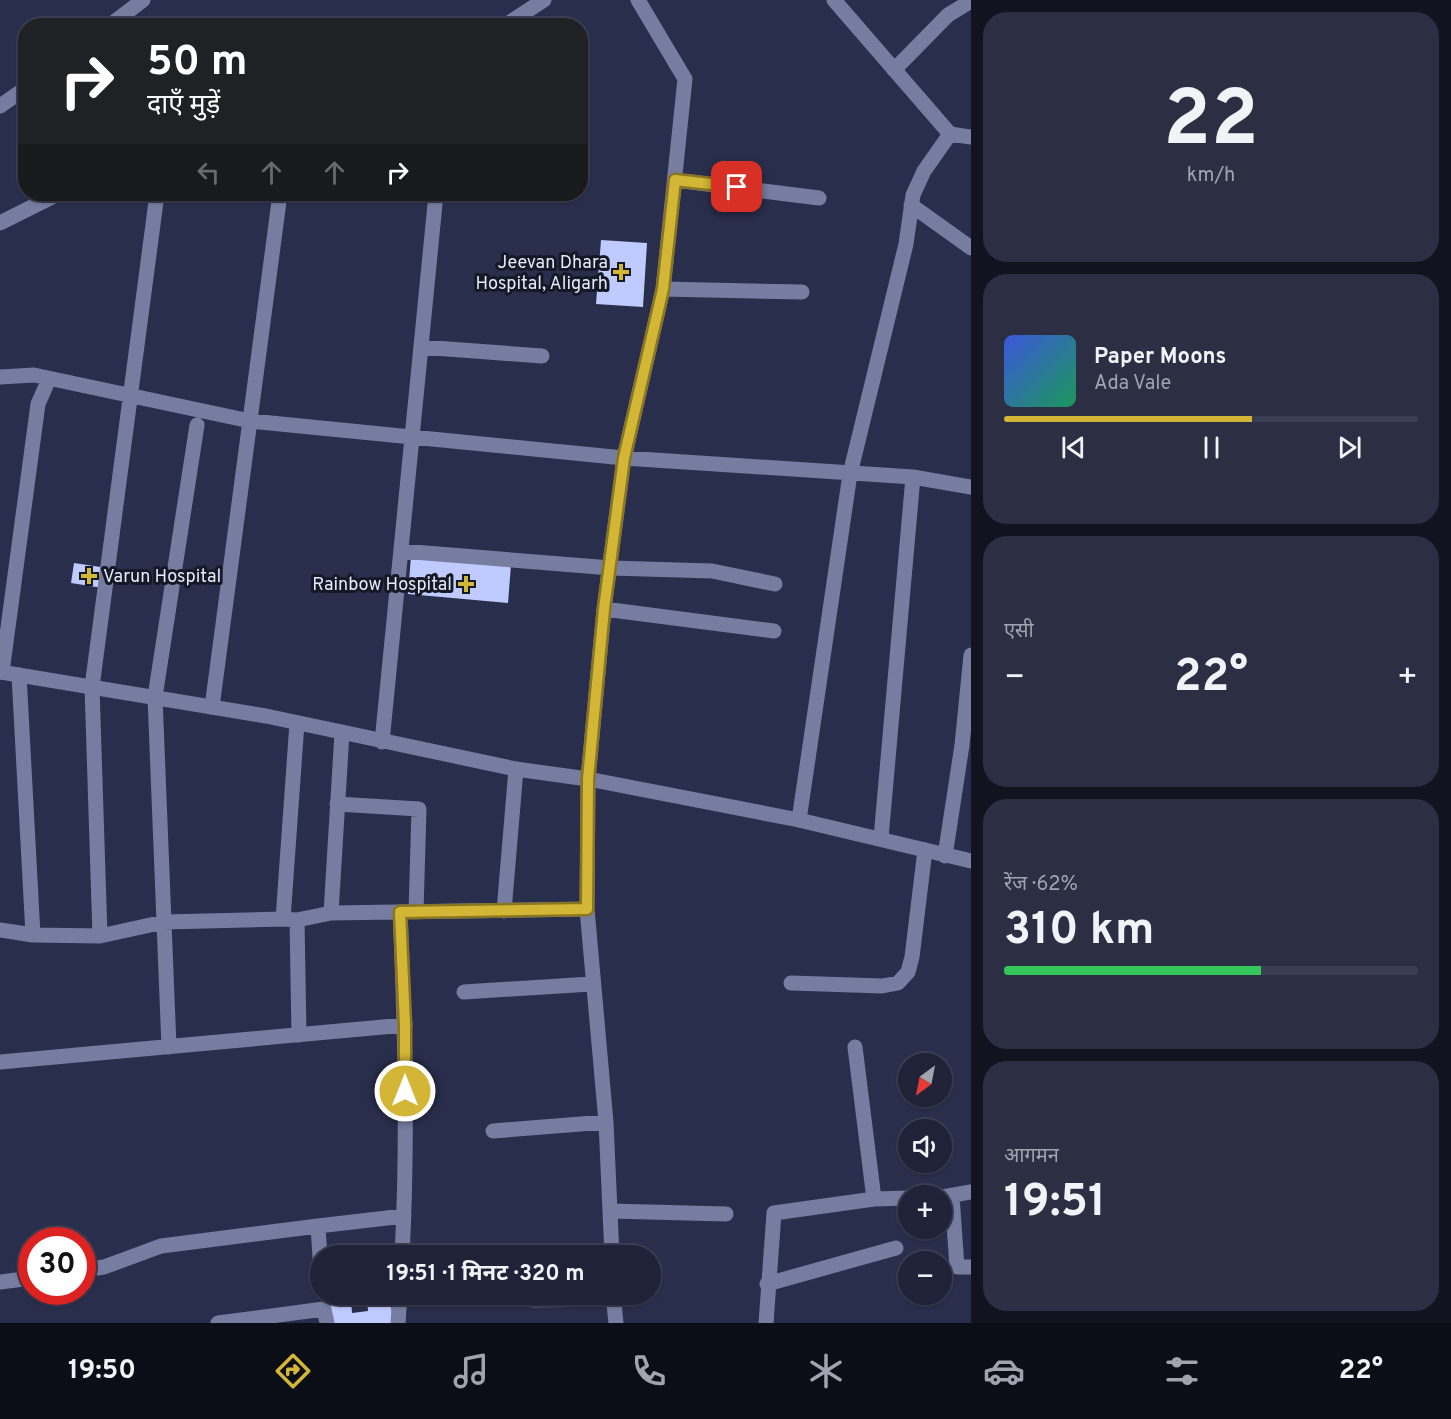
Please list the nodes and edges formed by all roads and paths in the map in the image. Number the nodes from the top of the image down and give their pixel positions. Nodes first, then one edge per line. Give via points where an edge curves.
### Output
1 (143, 0) edge
2 (544, 0) edge
3 (638, 0) edge
4 (838, 1) edge
5 (971, 1) edge
6 (119, 18) edge
7 (516, 18) edge
8 (894, 70) junction
9 (18, 93) edge
10 (0, 106) edge
11 (950, 134) junction
12 (971, 137) edge
13 (675, 180) junction
14 (819, 198) dead end
15 (44, 201) edge
16 (156, 201) edge
17 (279, 201) edge
18 (435, 201) edge
19 (911, 205) junction
20 (0, 223) edge
21 (971, 248) edge
22 (663, 289) junction
23 (802, 292) dead end
24 (421, 347) junction
25 (542, 356) dead end
26 (0, 377) edge
27 (49, 379) junction
28 (130, 394) junction
29 (250, 421) junction
30 (197, 425) dead end
31 (412, 438) junction
32 (624, 458) junction
33 (850, 474) junction
34 (913, 477) junction
35 (971, 487) edge
36 (401, 552) junction
37 (611, 568) junction
38 (775, 584) dead end
39 (604, 609) junction
40 (774, 631) dead end
41 (971, 655) edge
42 (1, 672) edge
43 (19, 675) junction
44 (92, 687) junction
45 (155, 698) junction
46 (212, 707) junction
47 (297, 723) junction
48 (342, 733) junction
49 (382, 742) junction
50 (966, 746) edge
51 (516, 768) junction
52 (588, 779) junction
53 (338, 804) junction
54 (799, 820) junction
55 (881, 838) junction
56 (925, 850) junction
57 (945, 856) junction
58 (971, 861) edge
59 (587, 909) junction
60 (504, 911) junction
61 (400, 912) junction
62 (416, 912) junction
63 (331, 913) junction
64 (290, 920) junction
65 (164, 922) junction
66 (0, 930) edge
67 (33, 935) junction
68 (100, 936) junction
69 (791, 983) dead end
70 (591, 984) junction
71 (464, 992) dead end
72 (405, 1025) junction
73 (299, 1035) junction
74 (168, 1047) junction
75 (855, 1047) dead end
76 (0, 1062) edge
77 (606, 1122) junction
78 (493, 1131) dead end
79 (971, 1192) edge
80 (952, 1195) edge
81 (874, 1198) junction
82 (898, 1198) edge
83 (610, 1211) junction
84 (726, 1214) dead end
85 (404, 1216) junction
86 (318, 1226) junction
87 (952, 1232) edge
88 (319, 1245) edge
89 (403, 1245) edge
90 (612, 1245) edge
91 (896, 1248) dead end
92 (971, 1267) edge
93 (96, 1268) edge
94 (18, 1280) edge
95 (0, 1282) edge
96 (768, 1284) junction
97 (399, 1305) edge
98 (615, 1305) edge
99 (324, 1309) edge
100 (218, 1323) edge
101 (398, 1323) edge
102 (616, 1323) edge
103 (766, 1323) edge

1 - 6 street
2 - 7 street
3 - 13 street via 686,79
4 - 8 street
5 - 8 street via 948,15
8 - 11 street
9 - 10 street
11 - 12 street
11 - 19 street via 924,171
13 - 14 street
13 - 22 street
15 - 20 street
16 - 28 street
17 - 29 street
18 - 24 street
19 - 21 street
19 - 33 street via 906,244
22 - 23 street
22 - 32 street
24 - 25 street
24 - 31 street
26 - 27 street via 34,375
27 - 28 street
27 - 42 street via 38,404
28 - 29 street
28 - 44 street
29 - 31 street
29 - 46 street
30 - 45 street
31 - 32 street
31 - 36 street
32 - 33 street
32 - 37 street
33 - 34 street
33 - 54 street
34 - 35 street
34 - 55 street
36 - 37 street
36 - 49 street
37 - 38 street via 712,571
37 - 39 street
39 - 40 street
39 - 52 street
41 - 50 street
42 - 43 street
43 - 44 street
43 - 67 street
44 - 45 street
44 - 68 street
45 - 46 street
45 - 65 street
46 - 47 street
47 - 48 street
47 - 64 street
48 - 49 street
48 - 53 street
49 - 51 street
50 - 57 street
51 - 52 street
51 - 60 street
52 - 54 street
52 - 59 street
53 - 62 street via 419,809
53 - 63 street
54 - 55 street
55 - 56 street
56 - 57 street
56 - 69 street via 912,957 908,972 898,983
57 - 58 street
59 - 60 street
59 - 70 street
60 - 62 street
61 - 62 street
61 - 63 street
61 - 72 street
63 - 64 street
64 - 65 street
64 - 73 street
65 - 68 street
65 - 74 street
66 - 67 street
67 - 68 street
70 - 71 street
70 - 77 street
72 - 73 street
72 - 85 street
73 - 74 street
74 - 76 street
75 - 81 street
77 - 78 street
77 - 83 street
79 - 80 street
81 - 82 street
81 - 96 street via 774,1213
83 - 84 street
83 - 90 street
85 - 86 street
85 - 89 street
86 - 88 street
86 - 93 street via 161,1246
87 - 92 street via 957,1267
91 - 96 street
94 - 95 street
96 - 103 street
97 - 101 street
98 - 102 street
99 - 100 street

